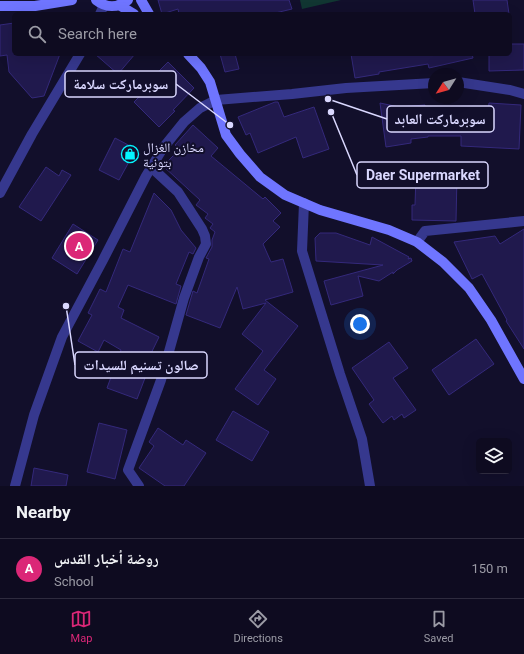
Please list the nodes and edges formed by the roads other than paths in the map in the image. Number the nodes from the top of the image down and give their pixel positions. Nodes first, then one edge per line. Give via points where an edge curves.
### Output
1 (72, 0) edge
2 (141, 0) edge
3 (123, 3) edge
4 (0, 6) edge
5 (100, 6) edge
6 (132, 12) edge
7 (148, 12) edge
8 (79, 56) edge
9 (190, 56) edge
10 (428, 83) edge
11 (464, 83) edge
12 (524, 94) edge
13 (216, 100) junction
14 (151, 167) junction
15 (0, 193) edge
16 (304, 203) junction
17 (524, 221) edge
18 (417, 242) junction
19 (524, 379) edge
20 (15, 486) edge
21 (139, 486) edge
22 (369, 486) edge

1 - 4 main road via 35,6
2 - 7 main road
3 - 5 main road
3 - 6 main road
8 - 15 street
9 - 13 main road via 210,82
10 - 13 street via 354,87
11 - 12 street
13 - 14 street via 200,108 184,122
13 - 16 main road via 226,135 240,154 260,177 284,194
14 - 20 street via 62,337 34,416
14 - 21 street via 178,192 202,228 206,244 184,298 161,380 128,470
16 - 18 main road via 389,230
16 - 22 street via 302,251 362,439
17 - 18 street via 425,231
18 - 19 main road via 443,262 469,288 491,320

